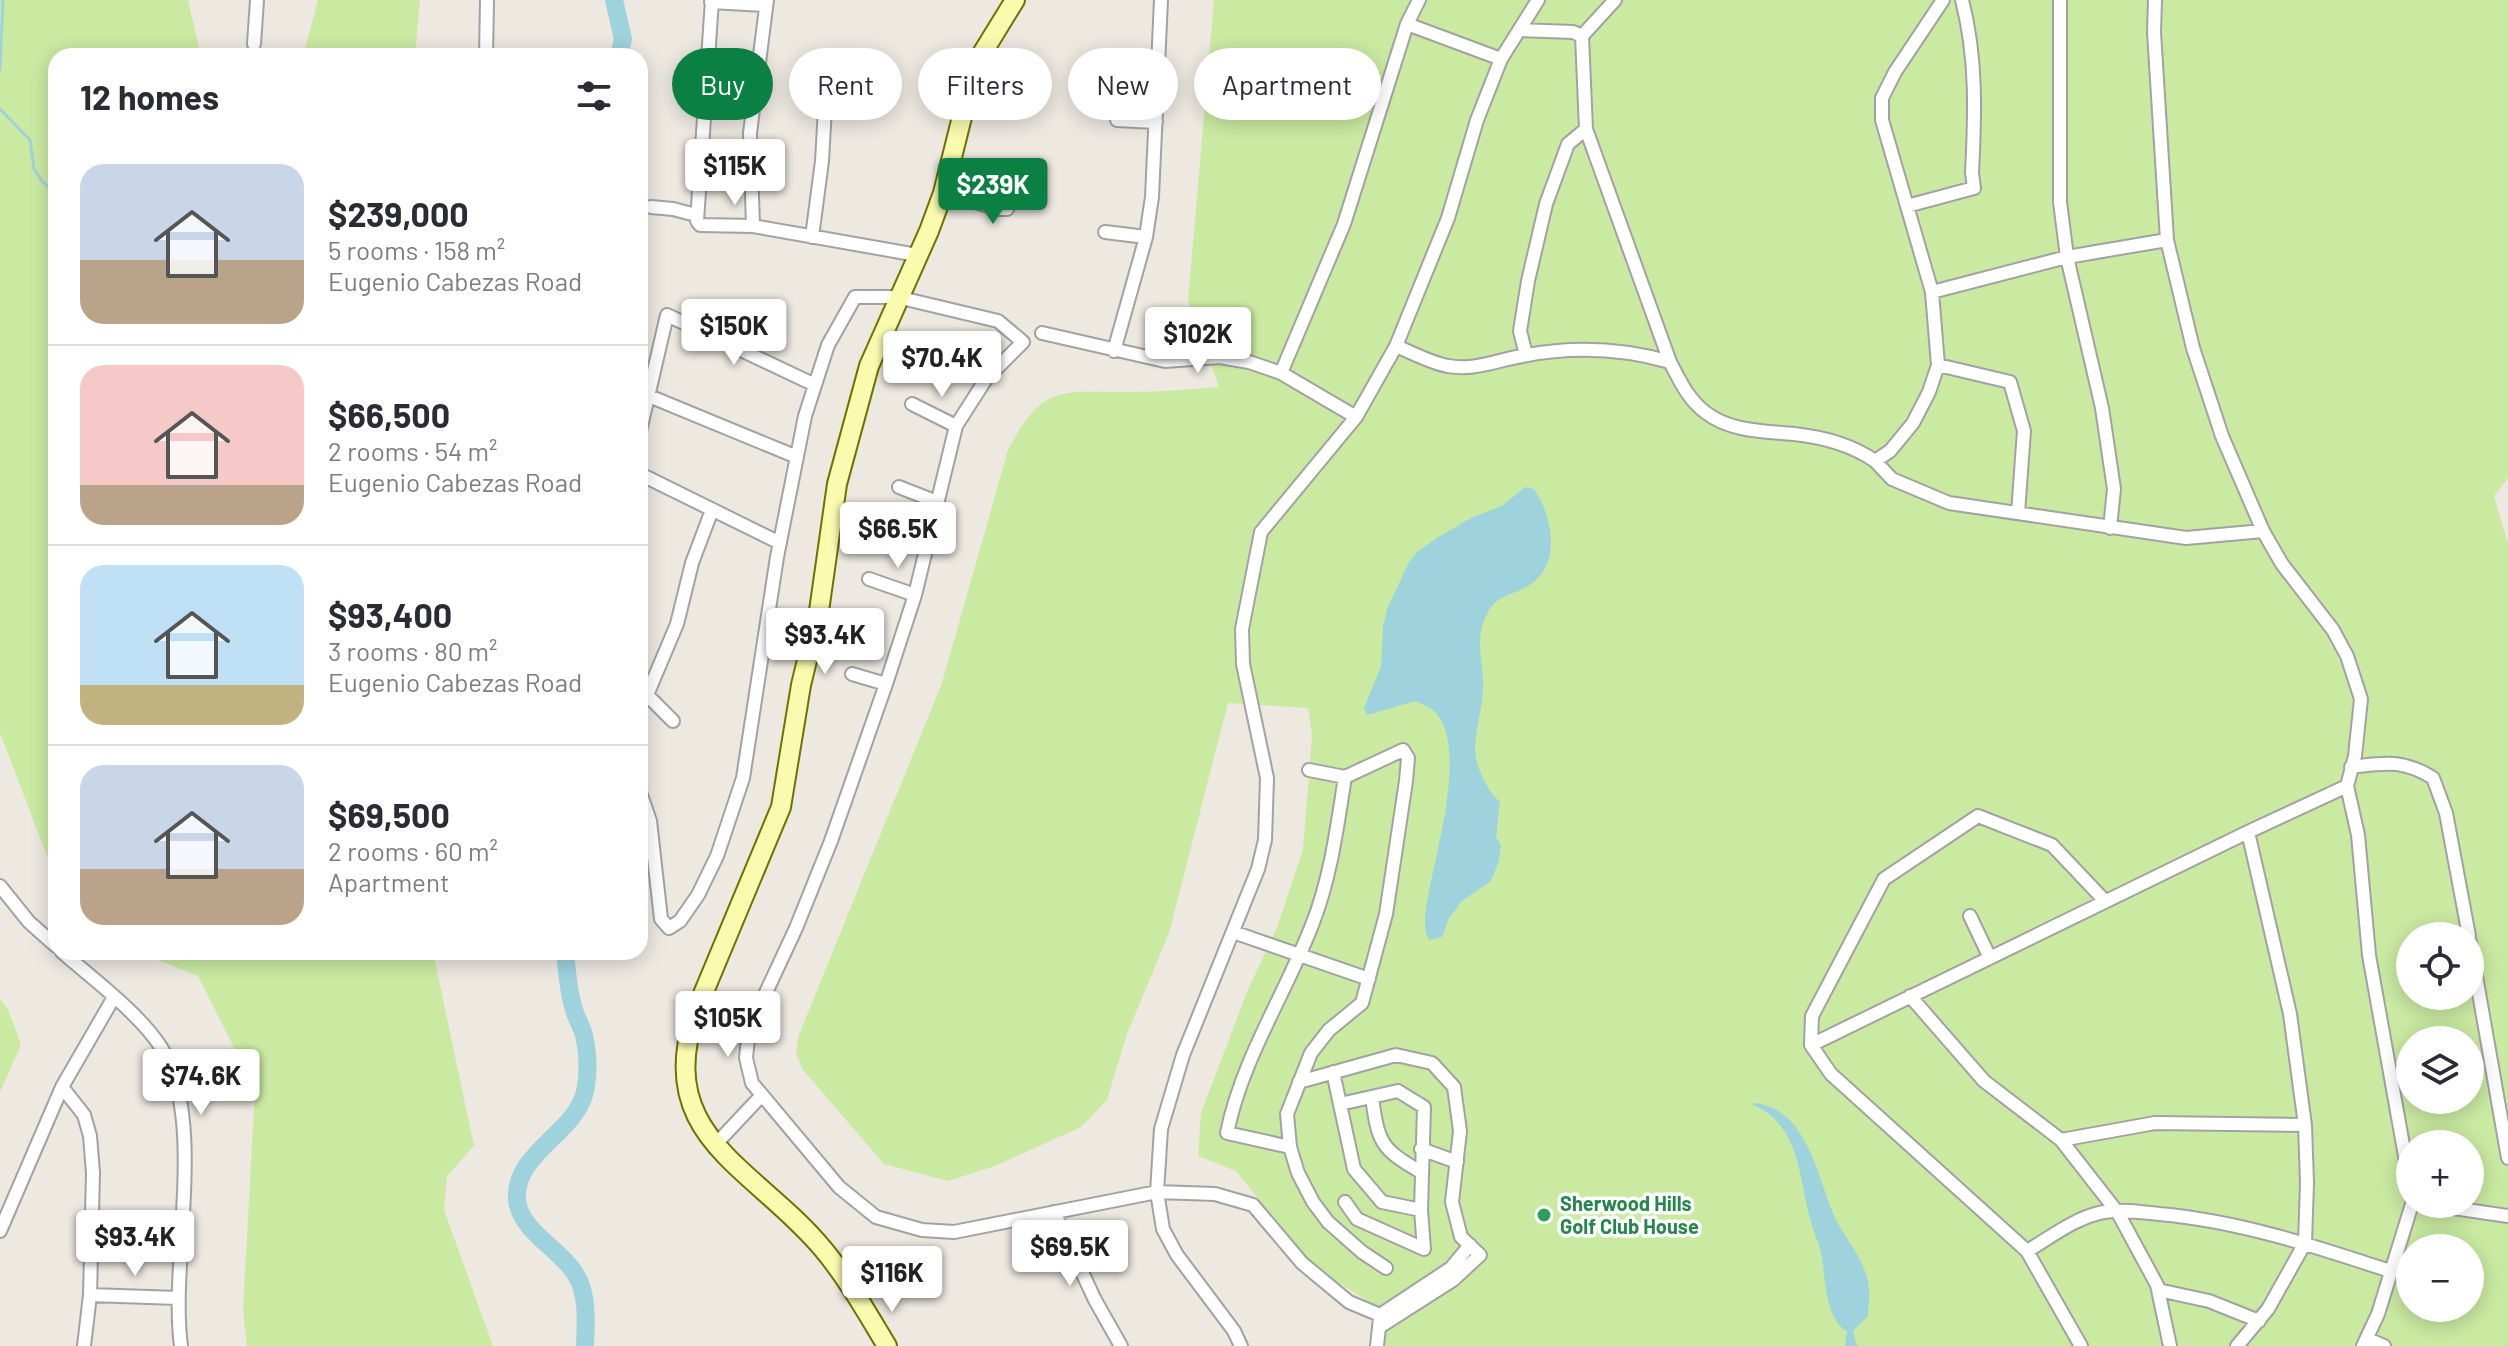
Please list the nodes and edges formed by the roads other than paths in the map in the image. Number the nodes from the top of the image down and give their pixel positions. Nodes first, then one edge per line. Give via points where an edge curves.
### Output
1 (257, 0) edge
2 (487, 0) edge
3 (1015, 0) edge
4 (1161, 0) edge
5 (1419, 0) edge
6 (1538, 0) edge
7 (1615, 0) edge
8 (1943, 0) edge
9 (1962, 0) edge
10 (2060, 0) edge
11 (2155, 0) edge
12 (712, 1) edge
13 (767, 3) edge
14 (1407, 24) junction
15 (1519, 30) junction
16 (1582, 36) junction
17 (254, 44) dead end
18 (486, 48) edge
19 (1501, 59) junction
20 (824, 120) edge
21 (1117, 120) dead end
22 (1156, 122) junction
23 (1586, 129) junction
24 (1017, 189) dead end
25 (943, 193) junction
26 (1907, 206) junction
27 (651, 207) dead end
28 (696, 215) junction
29 (753, 226) junction
30 (1105, 232) dead end
31 (812, 237) junction
32 (1146, 237) junction
33 (2167, 240) junction
34 (917, 255) junction
35 (2067, 257) junction
36 (1932, 292) junction
37 (897, 297) junction
38 (1042, 333) dead end
39 (1396, 346) junction
40 (1114, 351) junction
41 (1526, 355) junction
42 (1670, 362) junction
43 (1938, 365) junction
44 (1281, 373) junction
45 (815, 385) junction
46 (649, 396) junction
47 (648, 400) edge
48 (912, 404) dead end
49 (1356, 417) junction
50 (956, 426) junction
51 (797, 457) junction
52 (1875, 461) junction
53 (648, 478) edge
54 (899, 487) dead end
55 (937, 502) junction
56 (712, 510) junction
57 (2018, 513) junction
58 (2110, 528) junction
59 (2263, 531) junction
60 (780, 543) junction
61 (869, 579) dead end
62 (915, 595) junction
63 (852, 674) dead end
64 (886, 684) junction
65 (648, 689) edge
66 (648, 704) edge
67 (673, 721) dead end
68 (2351, 767) junction
69 (1309, 770) dead end
70 (1345, 777) junction
71 (2347, 786) junction
72 (648, 815) edge
73 (2248, 832) junction
74 (0, 886) edge
75 (2105, 901) junction
76 (1970, 916) dead end
77 (2466, 922) edge
78 (1233, 932) junction
79 (48, 939) edge
80 (1300, 955) junction
81 (1990, 958) junction
82 (71, 960) edge
83 (1369, 979) junction
84 (1910, 996) junction
85 (114, 997) junction
86 (2482, 1010) edge
87 (1811, 1045) junction
88 (1333, 1072) junction
89 (1299, 1082) junction
90 (62, 1087) junction
91 (761, 1096) junction
92 (1372, 1097) junction
93 (1340, 1104) junction
94 (2305, 1125) junction
95 (2400, 1130) edge
96 (2061, 1140) junction
97 (715, 1145) junction
98 (1290, 1147) junction
99 (1421, 1149) junction
100 (2508, 1158) edge
101 (1457, 1162) junction
102 (1421, 1172) junction
103 (1157, 1192) junction
104 (1345, 1202) dead end
105 (1421, 1210) junction
106 (1054, 1212) junction
107 (2484, 1212) edge
108 (2118, 1213) junction
109 (2508, 1216) edge
110 (2407, 1218) edge
111 (0, 1231) edge
112 (2305, 1243) junction
113 (1470, 1245) junction
114 (2027, 1251) junction
115 (1386, 1268) dead end
116 (2390, 1271) junction
117 (2158, 1290) junction
118 (90, 1295) junction
119 (178, 1298) junction
120 (1380, 1320) junction
121 (2259, 1321) junction
122 (2366, 1342) edge
123 (84, 1346) edge
124 (181, 1346) edge
125 (887, 1346) edge
126 (1121, 1346) edge
127 (1241, 1346) edge
128 (1377, 1346) edge
129 (2081, 1346) edge
130 (2170, 1346) edge
131 (2237, 1346) edge
132 (2384, 1346) edge

1 - 17 street
2 - 18 street
3 - 25 street via 975,65
4 - 22 street
5 - 14 street
6 - 15 street
7 - 16 street
8 - 26 street via 1882,98 1882,120
9 - 26 street via 1975,78 1974,188
10 - 35 street via 2058,140
11 - 33 street
12 - 13 street
12 - 28 street
13 - 29 street via 750,133
14 - 19 street
14 - 44 street via 1344,224
15 - 16 street
15 - 19 street
16 - 23 street
19 - 39 street via 1448,218
20 - 31 street
21 - 22 street
22 - 32 street
23 - 41 street via 1568,144 1546,204 1520,331
23 - 42 street
24 - 25 street via 1007,209
25 - 34 street
26 - 36 street
27 - 28 street
28 - 29 street via 700,225
29 - 31 street
30 - 32 street
31 - 34 street
32 - 40 street
33 - 35 street
33 - 59 street via 2193,348 2222,436
34 - 37 street
35 - 36 street
35 - 58 street via 2102,408 2114,489
36 - 43 street
37 - 45 street via 855,297 828,345
37 - 50 street via 998,321 1023,339 986,379
37 - 97 street via 869,366 837,484 781,807 691,1025 687,1093
38 - 40 street
39 - 41 street via 1449,366 1479,366
39 - 49 street
40 - 44 street via 1165,361 1220,357
41 - 42 street via 1593,348
42 - 52 street via 1686,394 1706,414 1734,427 1848,446
43 - 52 street via 1913,423
43 - 57 street via 2010,382 2024,431
44 - 49 street
45 - 46 street via 667,315
45 - 51 street
46 - 47 street
46 - 51 street
48 - 50 street
49 - 78 street via 1261,532 1242,629 1243,664 1267,778 1265,840
50 - 55 street
51 - 60 street
52 - 57 street via 1892,479 1949,503
53 - 56 street
54 - 55 street
55 - 62 street
56 - 60 street
56 - 65 street via 677,624
57 - 58 street
58 - 59 street via 2186,538
59 - 68 street via 2333,630 2354,674 2361,699
60 - 72 street via 743,778 698,895 669,928 661,919
61 - 62 street
62 - 64 street
63 - 64 street
64 - 91 street via 831,841 749,1029 748,1072
66 - 67 street
68 - 71 street
68 - 77 street via 2407,763 2433,778 2446,813
69 - 70 street
70 - 80 street via 1329,872
70 - 83 street via 1403,750 1408,758 1386,914
71 - 73 street
71 - 95 street via 2358,835 2369,955
73 - 75 street
73 - 94 street via 2290,1014
74 - 79 street
75 - 81 street
75 - 87 street via 2052,845 1978,816 1884,879 1812,1016
76 - 81 street
78 - 80 street
78 - 103 street via 1183,1055 1161,1129
80 - 83 street
80 - 98 street via 1246,1069 1227,1133
81 - 84 street
82 - 85 street
83 - 89 street via 1362,1003 1329,1030 1311,1053
84 - 87 street
84 - 96 street via 1984,1081
85 - 90 street
85 - 119 street via 156,1040 182,1099
86 - 100 street
87 - 114 street via 1831,1074
88 - 89 street
88 - 93 street
88 - 101 street via 1396,1055 1432,1063 1454,1087 1460,1131
89 - 98 street via 1287,1114
90 - 111 street
90 - 118 street via 84,1115 90,1136
91 - 97 street
91 - 106 street via 839,1187 876,1217 922,1230 954,1232
92 - 93 street
92 - 99 street via 1398,1091 1424,1107
92 - 102 street via 1376,1127 1389,1154
93 - 105 street via 1354,1169 1382,1202
94 - 96 street via 2155,1123
94 - 112 street
96 - 108 street
97 - 125 street via 823,1249
98 - 115 street via 1308,1192 1328,1222
99 - 101 street
99 - 102 street
101 - 113 street via 1452,1202 1461,1237
102 - 105 street
103 - 106 street
103 - 120 street via 1215,1194 1253,1205 1302,1263
103 - 127 street via 1163,1229 1177,1255
104 - 105 street via 1357,1219 1424,1249
106 - 126 street
107 - 109 street
108 - 112 street via 2205,1218
108 - 114 street via 2104,1212 2072,1224
108 - 117 street
110 - 116 street
112 - 116 street
112 - 121 street
113 - 120 street via 1451,1268
113 - 120 street via 1480,1255 1453,1280
114 - 129 street
116 - 122 street
117 - 121 street via 2209,1301
117 - 130 street
118 - 119 street
118 - 123 street
119 - 124 street
120 - 128 street
121 - 131 street
122 - 132 street

